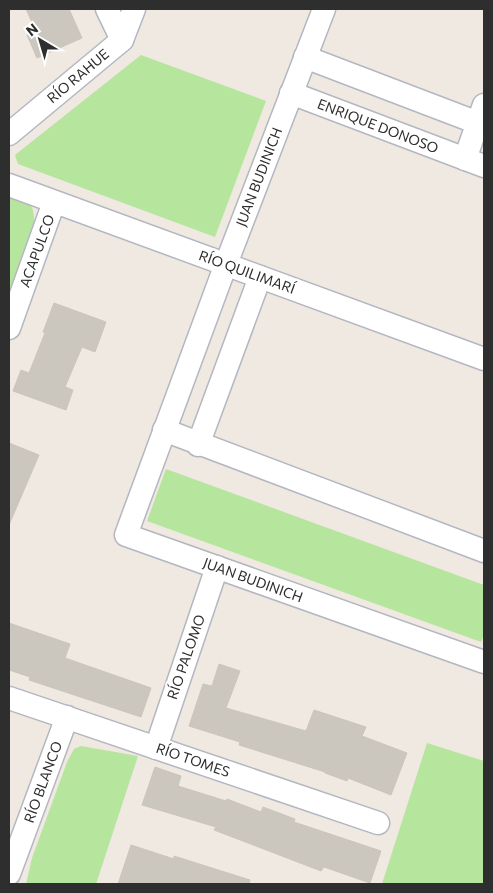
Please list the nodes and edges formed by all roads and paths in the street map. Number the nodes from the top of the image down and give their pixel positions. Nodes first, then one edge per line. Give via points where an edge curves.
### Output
1 (107, 9) edge
2 (134, 9) edge
3 (324, 9) edge
4 (122, 40) junction
5 (305, 57) junction
6 (291, 93) junction
7 (481, 114) edge
8 (9, 134) edge
9 (475, 162) edge
10 (9, 185) edge
11 (54, 202) junction
12 (226, 264) junction
13 (260, 277) junction
14 (9, 328) edge
15 (484, 359) edge
16 (164, 430) junction
17 (198, 444) junction
18 (484, 551) edge
19 (217, 567) junction
20 (484, 662) edge
21 (9, 698) edge
22 (67, 718) junction
23 (156, 748) junction
24 (378, 823) dead end
25 (9, 874) edge

1 - 4 street
2 - 4 street, RÍO RAHUE
3 - 5 street, JUAN BUDINICH
4 - 8 street, RÍO RAHUE
5 - 6 street, JUAN BUDINICH
5 - 7 street, ENRIQUE DONOSO
6 - 9 street, ENRIQUE DONOSO
6 - 12 street, JUAN BUDINICH
7 - 9 street, ENRIQUE DONOSO
10 - 11 street, RÍO QUILIMARÍ
11 - 12 street, RÍO QUILIMARÍ
11 - 14 street, ACAPULCO
12 - 13 street, RÍO QUILIMARÍ
12 - 16 street, JUAN BUDINICH
13 - 15 street, RÍO QUILIMARÍ
13 - 17 street
16 - 17 street
16 - 19 street, JUAN BUDINICH via 126,535
17 - 18 street
19 - 20 street, JUAN BUDINICH
19 - 23 street, RÍO PALOMO
21 - 22 street, RÍO TOMES
22 - 23 street, RÍO TOMES
22 - 25 street, RÍO BLANCO
23 - 24 street, RÍO TOMES

